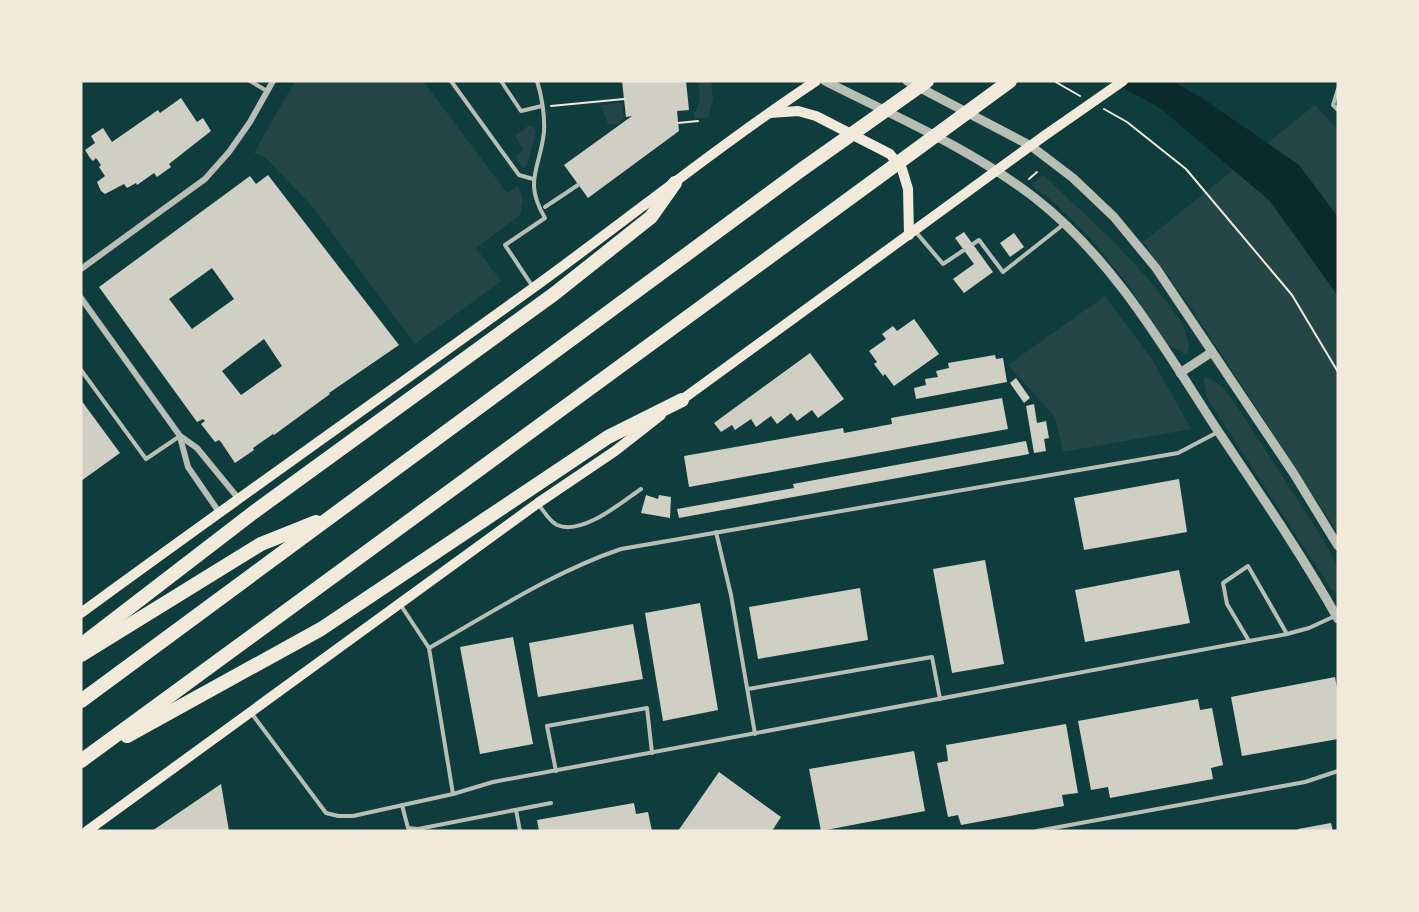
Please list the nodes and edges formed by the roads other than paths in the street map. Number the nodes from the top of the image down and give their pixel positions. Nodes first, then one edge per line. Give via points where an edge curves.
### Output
1 (250, 81) edge
2 (273, 81) edge
3 (451, 81) edge
4 (501, 81) edge
5 (537, 81) edge
6 (816, 81) edge
7 (825, 81) edge
8 (907, 81) edge
9 (927, 81) edge
10 (1010, 81) edge
11 (1123, 81) edge
12 (1338, 89) edge
13 (267, 91) junction
14 (542, 106) junction
15 (1338, 110) edge
16 (767, 114) junction
17 (1031, 146) junction
18 (997, 170) junction
19 (534, 179) junction
20 (675, 183) junction
21 (578, 185) dead end
22 (545, 207) dead end
23 (1065, 224) junction
24 (912, 233) junction
25 (973, 244) dead end
26 (964, 250) dead end
27 (81, 269) edge
28 (534, 288) junction
29 (81, 298) edge
30 (1212, 352) junction
31 (81, 370) edge
32 (1180, 373) junction
33 (682, 399) junction
34 (1219, 432) junction
35 (180, 436) junction
36 (641, 489) dead end
37 (238, 498) junction
38 (538, 503) junction
39 (219, 512) junction
40 (331, 516) junction
41 (716, 532) junction
42 (1338, 546) edge
43 (399, 604) junction
44 (81, 613) edge
45 (1337, 616) edge
46 (1287, 634) junction
47 (1249, 641) junction
48 (81, 645) edge
49 (429, 648) junction
50 (81, 655) edge
51 (748, 689) junction
52 (940, 699) junction
53 (81, 700) edge
54 (250, 711) junction
55 (755, 734) junction
56 (652, 753) junction
57 (81, 761) edge
58 (556, 771) junction
59 (1338, 771) edge
60 (453, 794) junction
61 (551, 803) dead end
62 (402, 805) junction
63 (516, 810) junction
64 (87, 831) edge
65 (520, 831) edge
66 (1038, 831) edge

1 - 13 lane
2 - 13 street
3 - 19 lane via 519,176
4 - 14 lane via 521,111
5 - 14 lane
6 - 16 main road
7 - 18 street
8 - 17 street
9 - 40 highway
10 - 57 highway
11 - 17 main road
12 - 15 lane via 1333,105
13 - 27 street via 245,129 205,179
14 - 19 lane via 544,132
16 - 20 main road
16 - 24 main road via 798,111 816,116 890,154 902,169 908,189
17 - 18 main road
17 - 30 street via 1091,194 1129,233
18 - 23 street
18 - 24 main road
19 - 28 lane via 536,203 545,218 505,245
20 - 28 main road
20 - 48 highway via 651,217 554,294 254,512
21 - 22 lane
23 - 25 lane via 1003,272 979,240
23 - 32 street via 1113,274
24 - 26 lane via 943,264
24 - 33 main road
28 - 37 main road
29 - 35 street
30 - 32 street
30 - 42 street
31 - 35 lane via 146,459
32 - 34 street
33 - 38 main road
33 - 57 highway via 608,437 321,629
34 - 41 lane via 1178,453
34 - 45 street
35 - 37 street via 197,448
35 - 39 street via 188,466
36 - 38 lane via 596,520 565,527 555,524
37 - 39 main road
38 - 43 main road
39 - 44 main road
40 - 50 highway via 261,543
40 - 53 highway
41 - 49 lane via 596,557
41 - 51 lane
43 - 49 lane
43 - 54 main road
45 - 46 lane
46 - 47 lane
46 - 47 lane via 1248,566 1223,583 1227,604
47 - 52 lane
49 - 60 lane
51 - 52 lane via 932,657
51 - 55 lane
52 - 55 lane
54 - 62 lane via 326,813 353,816
54 - 64 main road
55 - 56 lane
56 - 58 lane
56 - 58 lane via 647,708 547,726
58 - 60 lane
59 - 66 lane via 1305,782
60 - 62 lane
61 - 63 lane
62 - 63 lane via 408,828 418,830
63 - 65 lane

